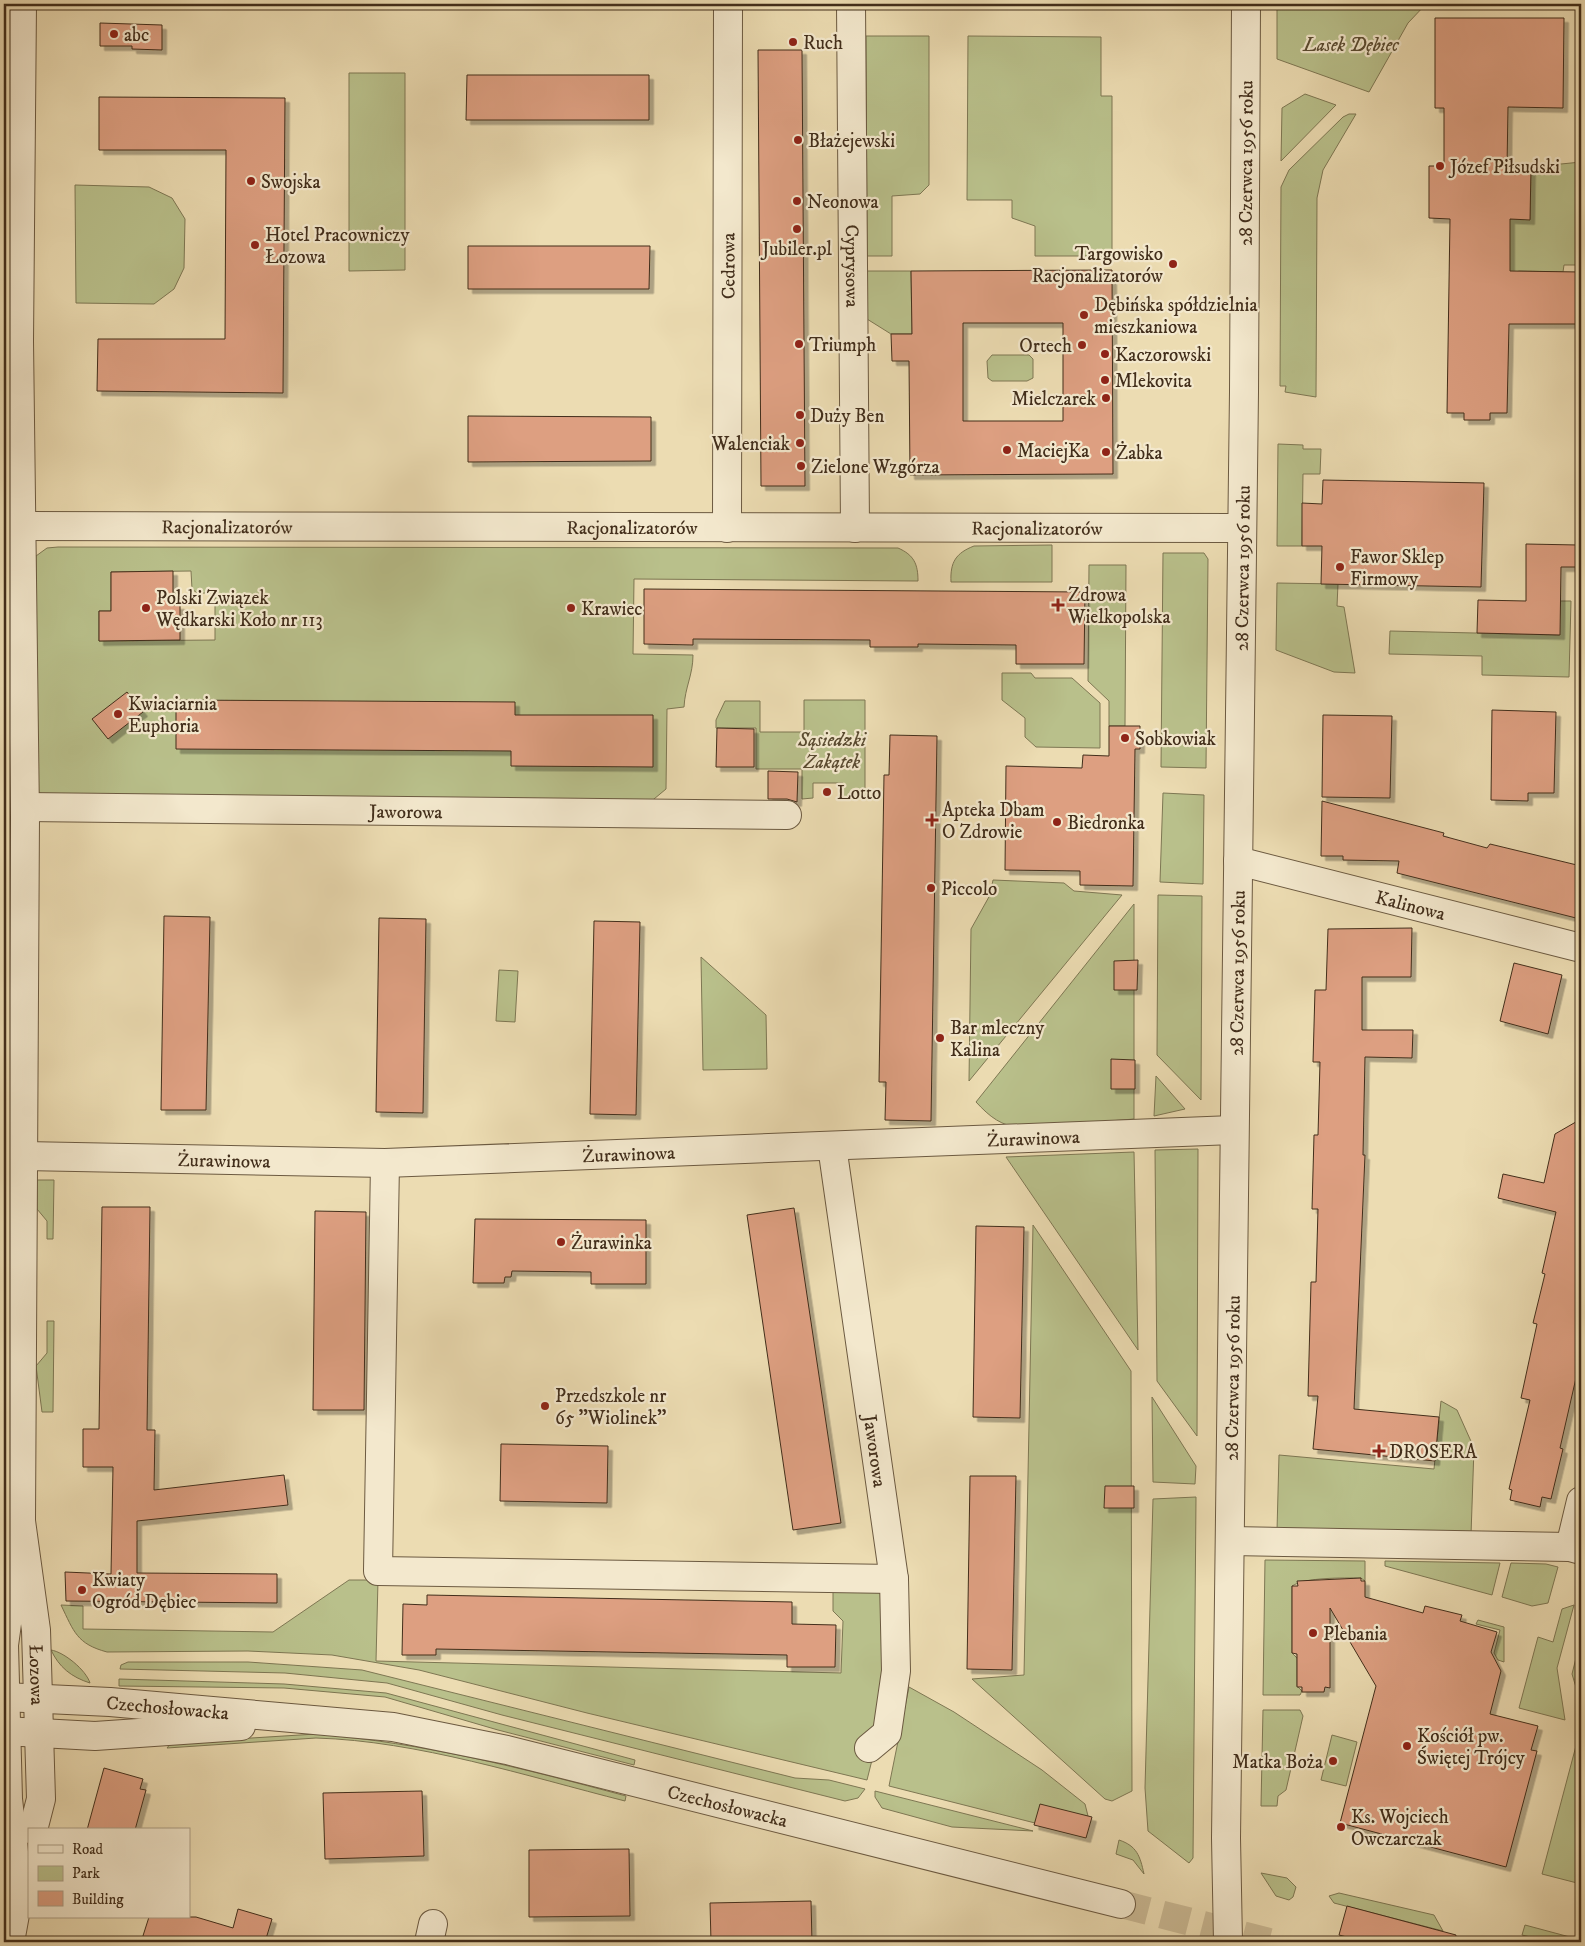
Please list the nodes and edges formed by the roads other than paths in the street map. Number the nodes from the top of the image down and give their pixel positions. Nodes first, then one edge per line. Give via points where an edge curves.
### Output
1 (22, 4) edge
2 (728, 4) edge
3 (851, 4) edge
4 (1246, 4) edge
5 (23, 526) junction
6 (728, 528) junction
7 (855, 528) junction
8 (1242, 528) junction
9 (18, 814) edge
10 (787, 815) dead end
11 (1238, 861) junction
12 (1581, 948) edge
13 (1233, 1130) junction
14 (832, 1146) junction
15 (24, 1156) junction
16 (384, 1163) junction
17 (1581, 1501) edge
18 (21, 1520) junction
19 (1231, 1541) junction
20 (1576, 1548) edge
21 (894, 1579) junction
22 (5, 1697) edge
23 (37, 1698) junction
24 (330, 1719) junction
25 (5, 1731) edge
26 (38, 1733) junction
27 (870, 1748) dead end
28 (34, 1828) edge
29 (28, 1851) edge
30 (18, 1888) junction
31 (1121, 1904) tunnel mouth
32 (10, 1942) edge
33 (1228, 1942) edge

1 - 5 street, Łozowa via 20,341
2 - 6 street, Cedrowa
3 - 7 street, Cyprysowa
4 - 8 street, 28 Czerwca 1956 roku
5 - 6 street, Racjonalizatorów
5 - 9 street, Łozowa
6 - 7 street, Racjonalizatorów
7 - 8 street, Racjonalizatorów
8 - 11 street, 28 Czerwca 1956 roku
9 - 10 street, Jaworowa
9 - 15 street, Łozowa
11 - 12 street, Kalinowa
11 - 13 street, 28 Czerwca 1956 roku
13 - 14 street, Żurawinowa
13 - 19 street, 28 Czerwca 1956 roku
14 - 16 street, Żurawinowa
14 - 21 street, Jaworowa
15 - 16 street, Żurawinowa
15 - 18 street, Łozowa
16 - 21 street via 378,1571
17 - 20 street
18 - 22 street, Łozowa via 5,1630
18 - 23 street, Łozowa via 36,1630
19 - 20 street
19 - 33 street, 28 Czerwca 1956 roku via 1226,1838
21 - 27 street, Jaworowa via 896,1671 887,1734
22 - 23 street, Czechosłowacka
22 - 25 street, Łozowa
23 - 24 street, Czechosłowacka
23 - 26 street, Łozowa
24 - 26 street, Czechosłowacka via 110,1736
24 - 31 street, Czechosłowacka via 393,1727 507,1750
25 - 26 street, Czechosłowacka
25 - 30 street, Łozowa via 8,1799
26 - 28 street, Łozowa via 41,1800
29 - 30 street, Łozowa
30 - 32 street, Łozowa

